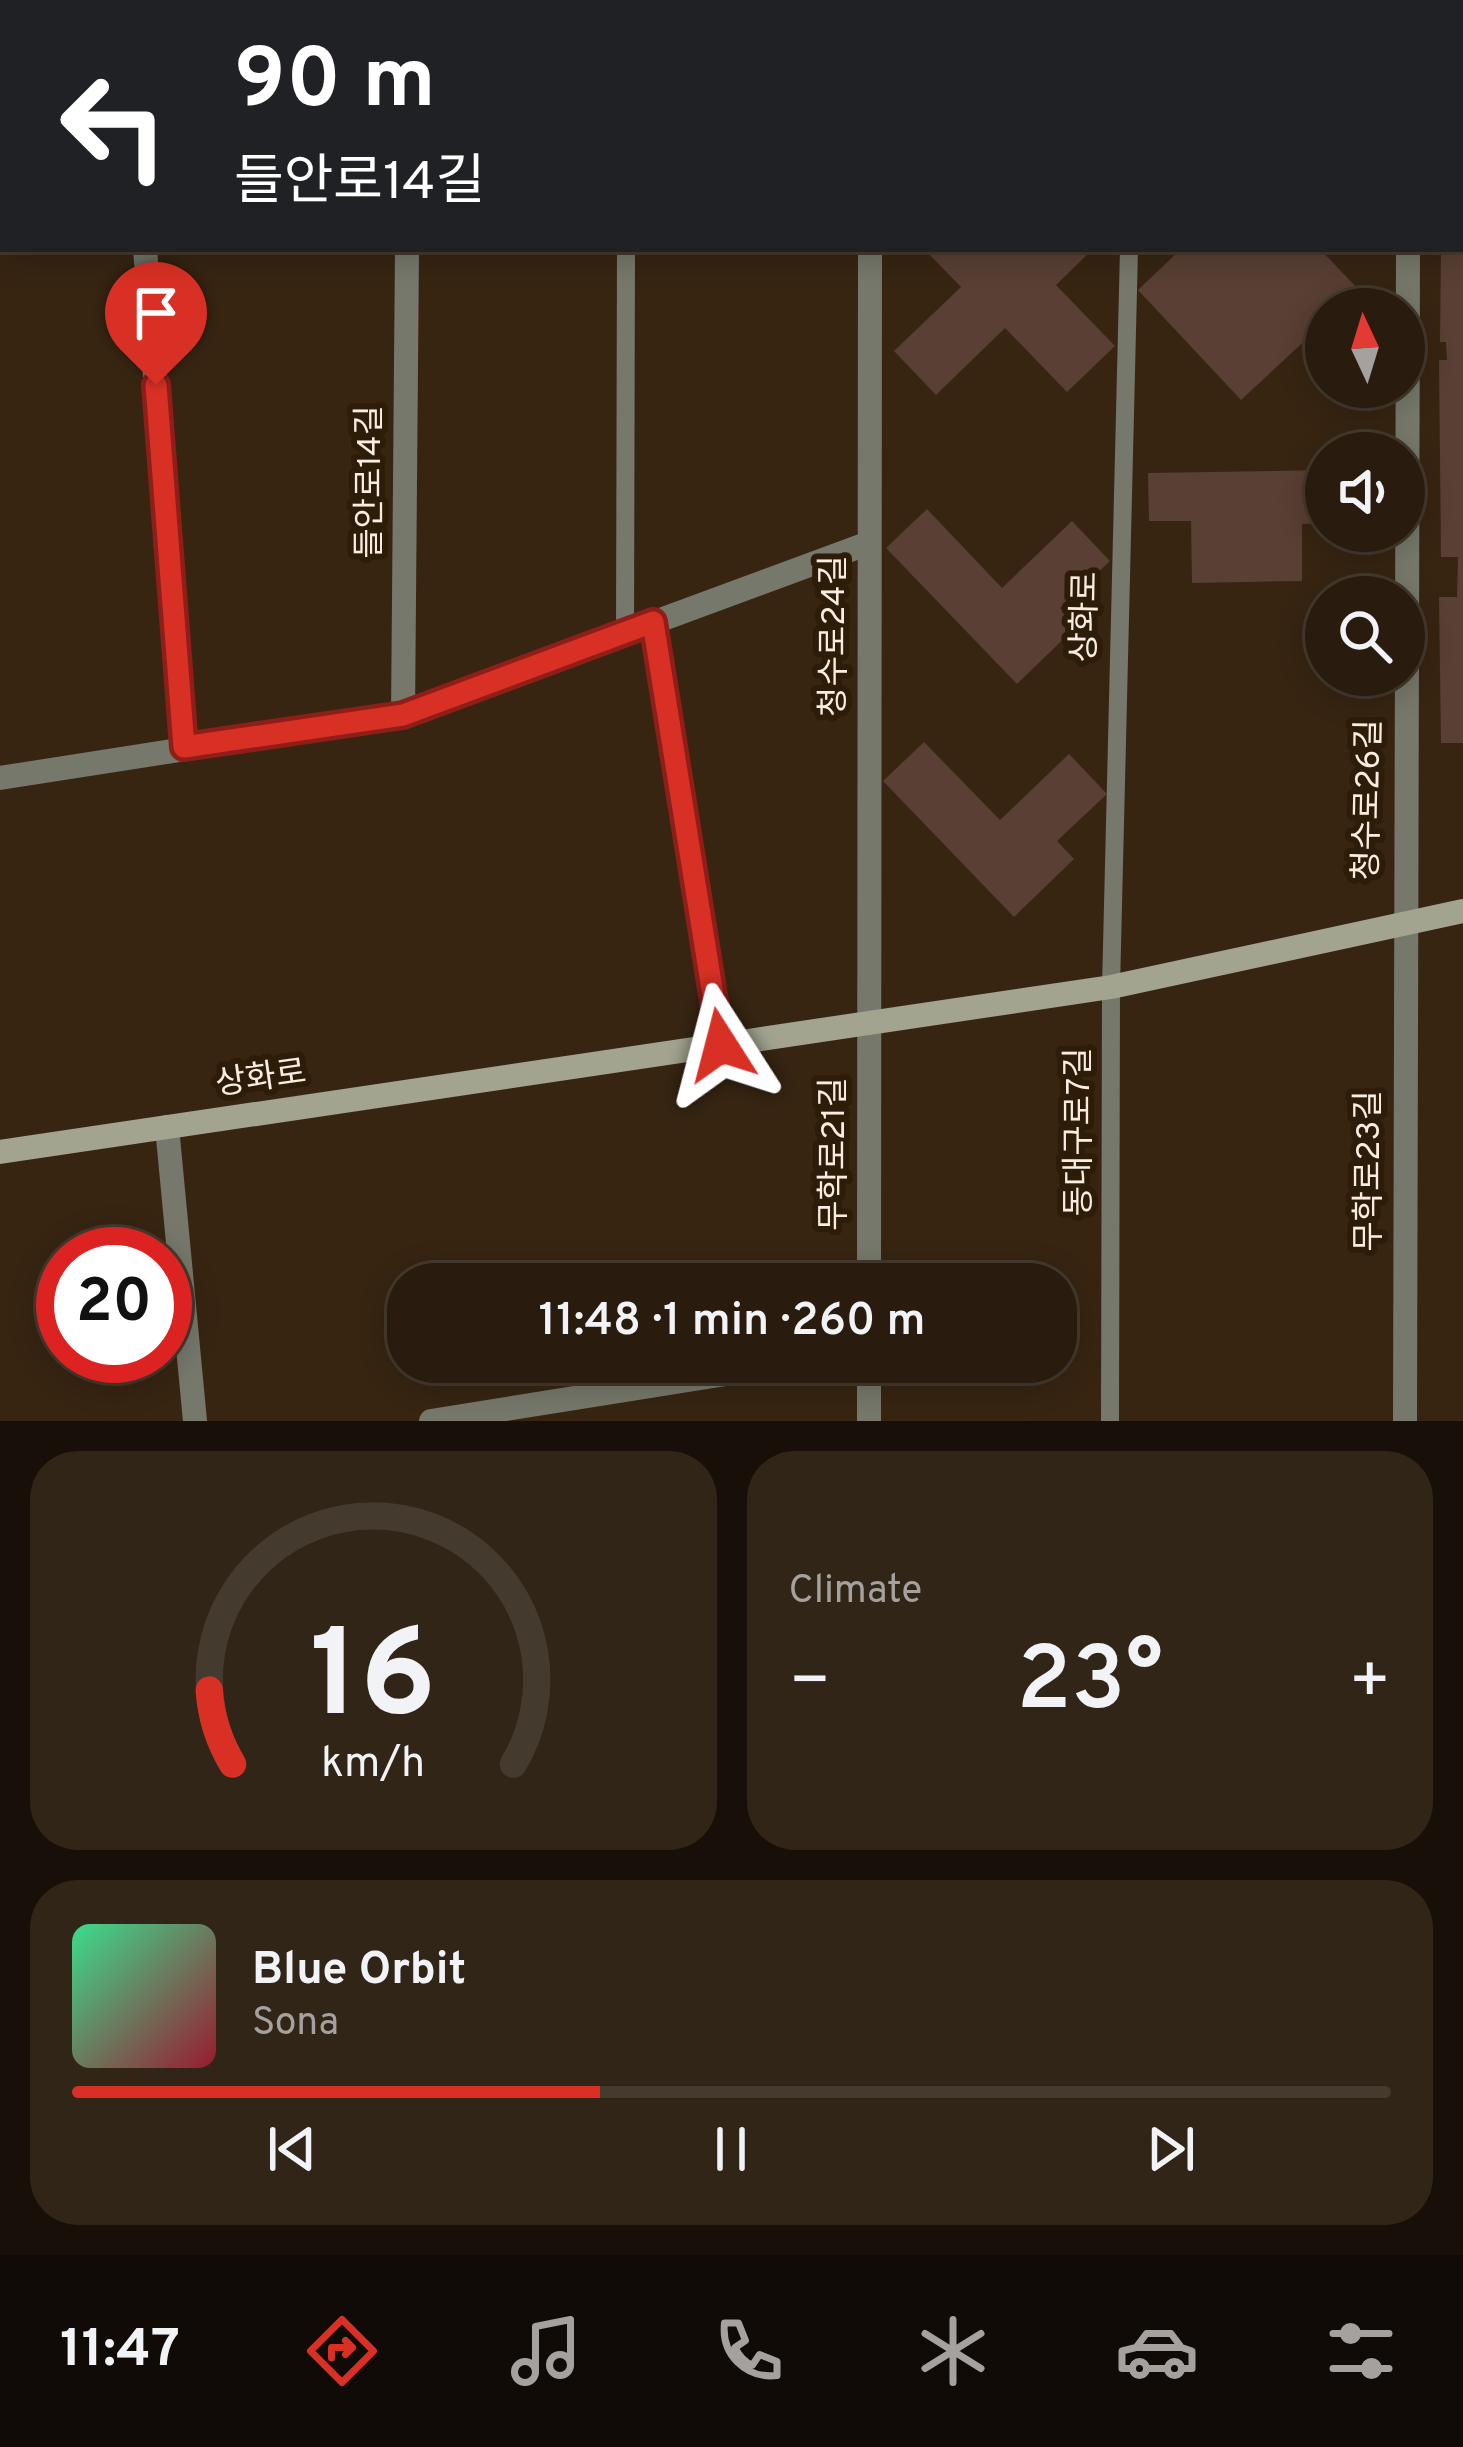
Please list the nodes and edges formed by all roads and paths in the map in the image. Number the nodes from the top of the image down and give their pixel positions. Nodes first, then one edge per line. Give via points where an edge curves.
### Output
1 (145, 252) edge
2 (406, 252) edge
3 (626, 252) edge
4 (870, 252) edge
5 (1129, 252) edge
6 (1408, 252) edge
7 (869, 543) junction
8 (653, 622) junction
9 (625, 633) junction
10 (403, 715) junction
11 (184, 747) junction
12 (0, 778) edge
13 (1463, 911) edge
14 (1402, 920) junction
15 (1112, 987) junction
16 (869, 1023) junction
17 (721, 1045) junction
18 (167, 1127) junction
19 (0, 1152) edge
20 (869, 1263) edge
21 (684, 1383) edge
22 (869, 1383) edge
23 (508, 1415) edge
24 (195, 1421) edge
25 (431, 1421) edge
26 (869, 1421) edge
27 (1110, 1421) edge
28 (1405, 1421) edge

1 - 11 street
2 - 10 street, 들안로14길
3 - 9 lane
4 - 7 street, 청수로24길
5 - 15 lane, 상화로
6 - 14 street, 청수로26길
7 - 8 street
7 - 16 street, 청수로24길
8 - 9 street
8 - 17 lane
9 - 10 street
10 - 11 street
11 - 12 street
13 - 14 main road, 상화로
14 - 15 main road, 상화로
14 - 28 street, 무학로23길
15 - 16 main road, 상화로
15 - 27 lane, 동대구로7길
16 - 17 main road, 상화로
16 - 20 street, 무학로21길
17 - 18 main road, 상화로
18 - 19 main road, 상화로
18 - 24 street
21 - 23 street
22 - 26 street
23 - 25 street

